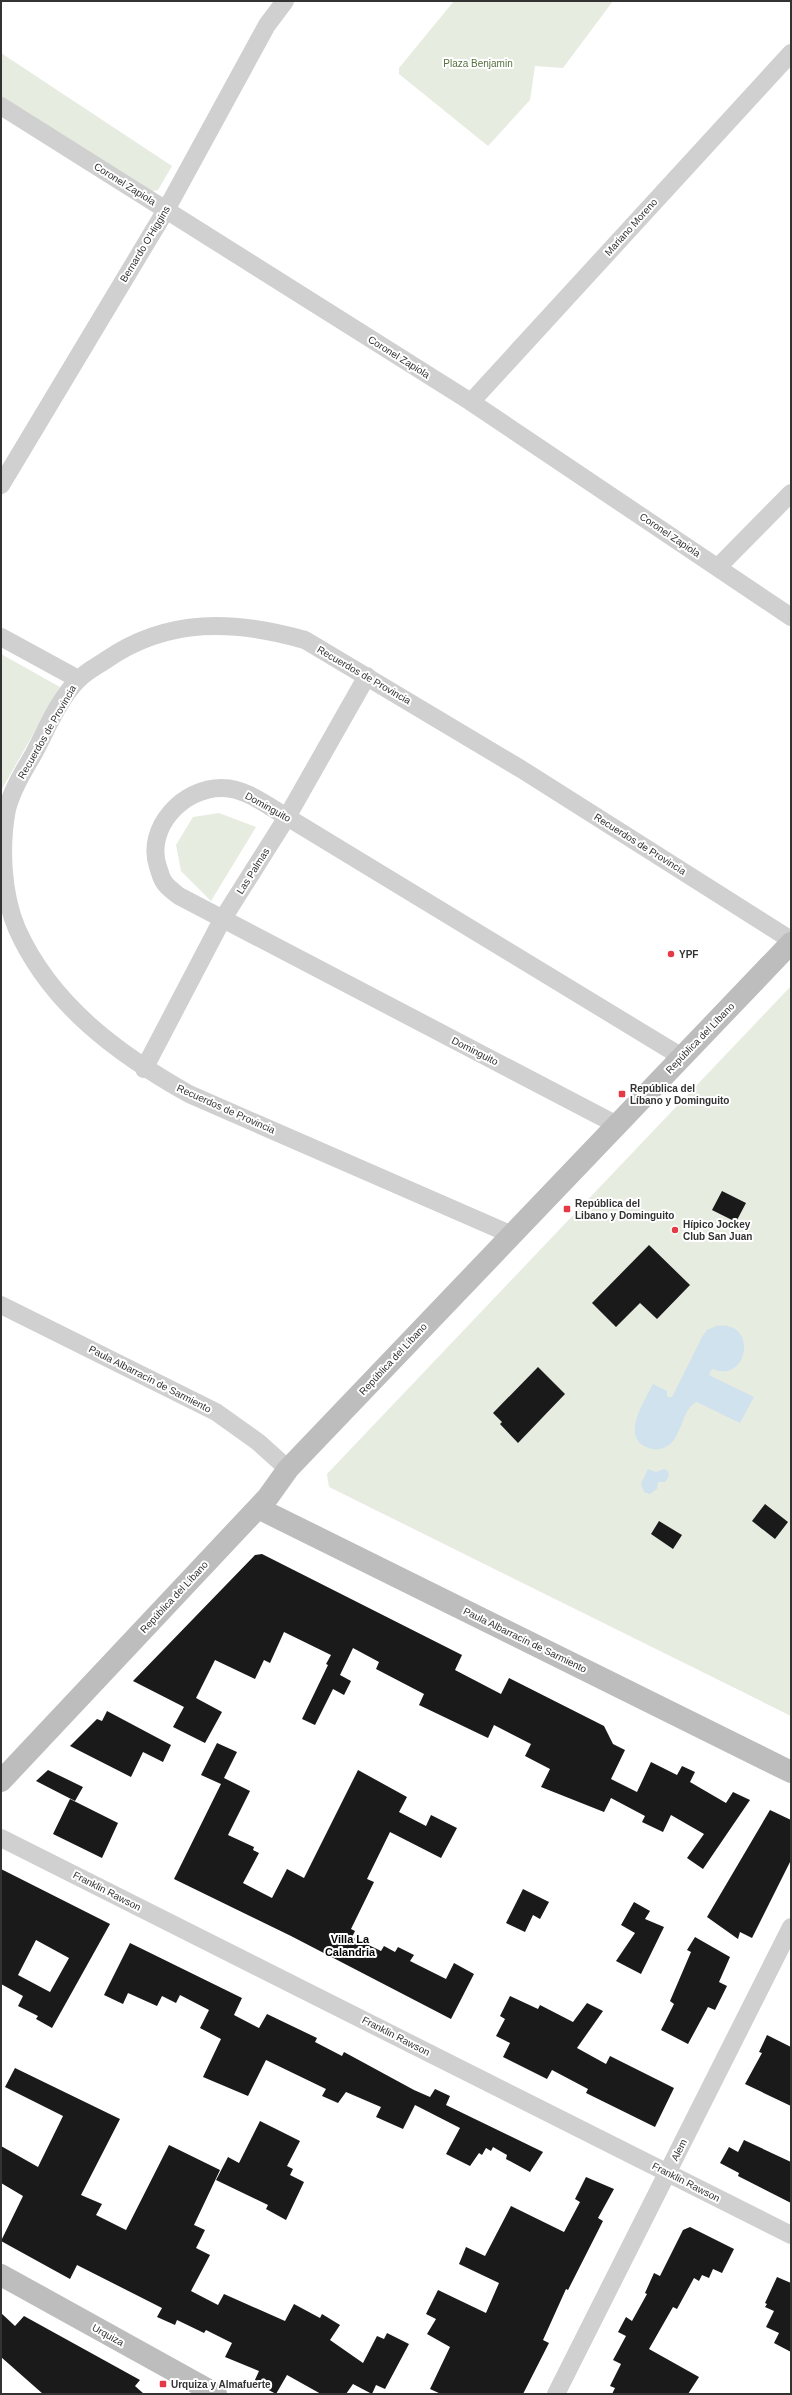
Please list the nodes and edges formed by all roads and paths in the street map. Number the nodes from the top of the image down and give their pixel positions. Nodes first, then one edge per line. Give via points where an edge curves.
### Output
1 (285, 1) edge
2 (791, 53) edge
3 (1, 106) edge
4 (166, 210) junction
5 (471, 402) junction
6 (1, 485) edge
7 (791, 493) edge
8 (718, 567) junction
9 (791, 617) edge
10 (1, 636) edge
11 (367, 676) junction
12 (78, 679) junction
13 (4, 808) edge
14 (286, 817) junction
15 (222, 920) junction
16 (791, 940) edge
17 (791, 943) edge
18 (682, 1057) junction
19 (144, 1069) junction
20 (617, 1125) junction
21 (510, 1234) junction
22 (1, 1305) edge
23 (288, 1469) junction
24 (258, 1508) junction
25 (791, 1772) edge
26 (1, 1781) edge
27 (1, 1838) edge
28 (791, 1926) edge
29 (667, 2173) junction
30 (791, 2235) edge
31 (1, 2276) edge
32 (209, 2392) edge
33 (556, 2394) edge

1 - 4 street, Bernardo O'Higgins via 267,25
2 - 5 street, Mariano Moreno
3 - 4 street, Coronel Zapiola
4 - 5 street, Coronel Zapiola
4 - 6 street, Bernardo O'Higgins
5 - 8 street, Coronel Zapiola
7 - 8 street
8 - 9 street, Coronel Zapiola
10 - 12 street
11 - 12 street, Recuerdos de Provincia via 305,640 270,630 217,625 172,629 122,649
11 - 14 street, Las Palmas
11 - 16 street, Recuerdos de Provincia via 521,769
12 - 13 street, Recuerdos de Provincia via 60,706
13 - 19 street, Recuerdos de Provincia via 2,851 6,890 17,927 34,962 73,1011
14 - 15 street, Las Palmas
14 - 15 street, Dominguito via 238,790 224,788 207,789 188,797 169,814 158,832 155,856 163,881 179,896
14 - 18 street, Dominguito
15 - 19 street, Las Palmas
15 - 20 street, Dominguito
17 - 18 main road, República del Líbano
18 - 20 main road, República del Líbano
19 - 21 street, Recuerdos de Provincia via 189,1094
20 - 21 main road, República del Líbano
21 - 23 main road, República del Líbano
22 - 23 street, Paula Albarracín de Sarmiento via 216,1412 258,1442
23 - 24 main road, República del Líbano
24 - 25 main road, Paula Albarracín de Sarmiento
24 - 26 main road, República del Líbano
27 - 29 street, Franklin Rawson
28 - 29 street, Alem
29 - 30 street, Franklin Rawson
29 - 33 street, Alem
31 - 32 main road, Urquiza

